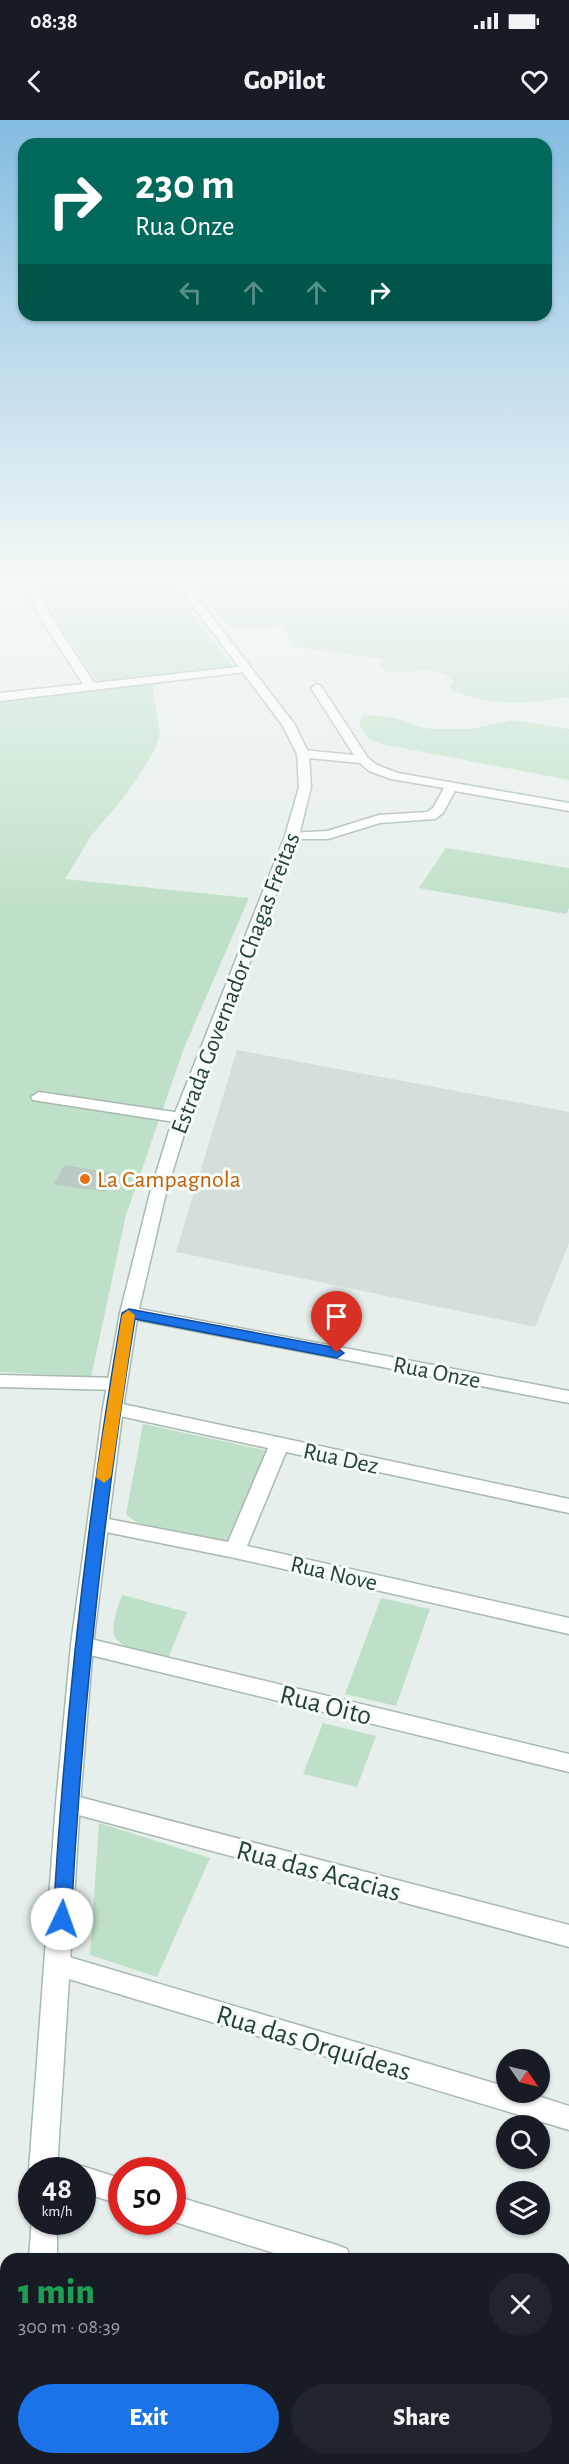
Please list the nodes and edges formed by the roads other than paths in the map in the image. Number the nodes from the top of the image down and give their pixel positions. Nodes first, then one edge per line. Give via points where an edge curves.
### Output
1 (46, 691) edge
2 (263, 691) edge
3 (319, 691) edge
4 (0, 697) edge
5 (303, 754) junction
6 (363, 760) junction
7 (452, 785) junction
8 (569, 807) edge
9 (292, 836) junction
10 (39, 1097) dead end
11 (181, 1118) junction
12 (129, 1313) junction
13 (0, 1381) edge
14 (117, 1384) junction
15 (569, 1397) edge
16 (113, 1408) junction
17 (279, 1445) junction
18 (569, 1506) edge
19 (98, 1524) junction
20 (235, 1551) junction
21 (569, 1626) edge
22 (82, 1645) junction
23 (569, 1763) edge
24 (68, 1803) junction
25 (569, 1936) edge
26 (59, 1965) junction
27 (569, 2118) edge
28 (48, 2157) edge
29 (186, 2212) edge
30 (43, 2235) edge
31 (43, 2253) edge
32 (318, 2253) edge

1 - 4 street
2 - 5 street, Estrada Governador Chagas Freitas via 289,725
3 - 6 street
5 - 6 street
5 - 9 street, Estrada Governador Chagas Freitas via 305,787
6 - 7 street via 395,776
7 - 8 street
7 - 9 street via 438,810 430,816 387,818 328,835
9 - 11 street, Estrada Governador Chagas Freitas
10 - 11 street
11 - 12 street, Estrada Governador Chagas Freitas
12 - 14 street, Estrada Governador Chagas Freitas
12 - 15 street, Rua Onze
13 - 14 street
14 - 16 street, Estrada Governador Chagas Freitas
16 - 17 street, Rua Dez
16 - 19 street, Estrada Governador Chagas Freitas
17 - 18 street, Rua Dez
17 - 20 street
19 - 20 street, Rua Nove
19 - 22 street, Estrada Governador Chagas Freitas
20 - 21 street, Rua Nove
22 - 23 street, Rua Oito
22 - 24 street, Estrada Governador Chagas Freitas
24 - 25 street, Rua das Acacias
24 - 26 street, Estrada Governador Chagas Freitas
26 - 27 street, Rua das Orquídeas
26 - 28 street, Estrada Governador Chagas Freitas
29 - 32 street
30 - 31 street

